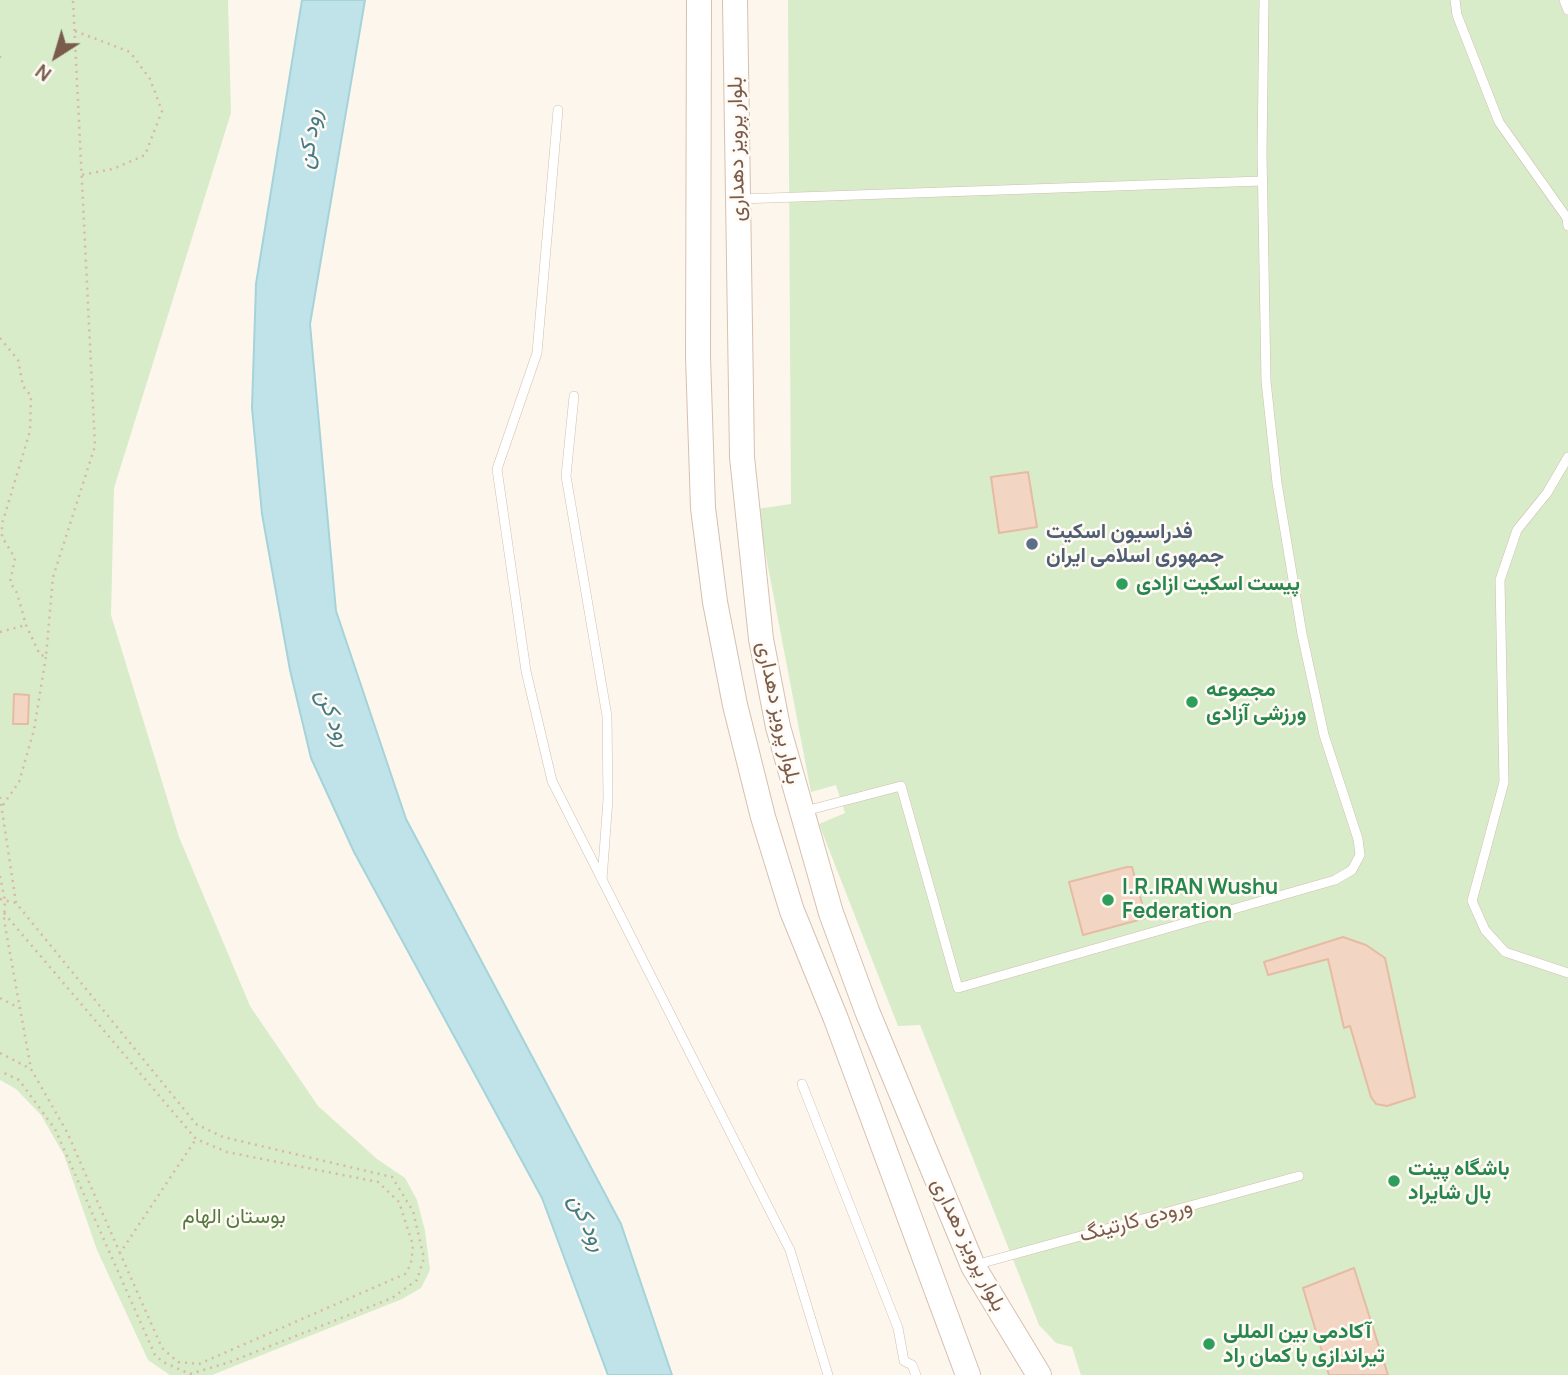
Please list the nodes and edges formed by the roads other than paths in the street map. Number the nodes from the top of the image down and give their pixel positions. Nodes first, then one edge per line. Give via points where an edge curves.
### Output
1 (699, 0) edge
2 (735, 0) edge
3 (1264, 0) edge
4 (1455, 0) edge
5 (1564, 0) edge
6 (1568, 10) edge
7 (558, 110) dead end
8 (1262, 181) junction
9 (739, 200) junction
10 (1568, 226) edge
11 (574, 396) dead end
12 (1568, 457) edge
13 (800, 812) junction
14 (602, 882) junction
15 (1568, 973) edge
16 (802, 1084) dead end
17 (1299, 1176) dead end
18 (973, 1266) junction
19 (993, 1304) junction
20 (828, 1375) edge
21 (916, 1375) edge
22 (968, 1375) edge
23 (1018, 1375) edge
24 (1039, 1375) edge

1 - 22 main road, بلوار پرویز دهداری via 698,343 703,508 735,705 792,911
2 - 9 main road, بلوار پرویز دهداری
3 - 8 lane
4 - 10 lane via 1499,122 1567,218
5 - 6 lane
7 - 14 lane via 537,353 497,469 526,671 552,781
8 - 9 lane
8 - 13 lane via 1266,380 1277,483 1324,735 1358,839 1360,855 1353,870 1335,880 958,988 901,786
9 - 13 main road, بلوار پرویز دهداری via 738,367 750,552 771,690
11 - 14 lane via 566,476 607,716
12 - 15 lane via 1517,530 1500,580 1504,782 1472,901 1485,930 1505,952
13 - 18 main road, بلوار پرویز دهداری via 867,1011
14 - 20 lane via 790,1250
16 - 21 lane via 898,1328 904,1361
17 - 18 lane, ورودی کارتینگ
18 - 19 main road, بلوار پرویز دهداری
19 - 23 main road
19 - 24 main road, بلوار پرویز دهداری

